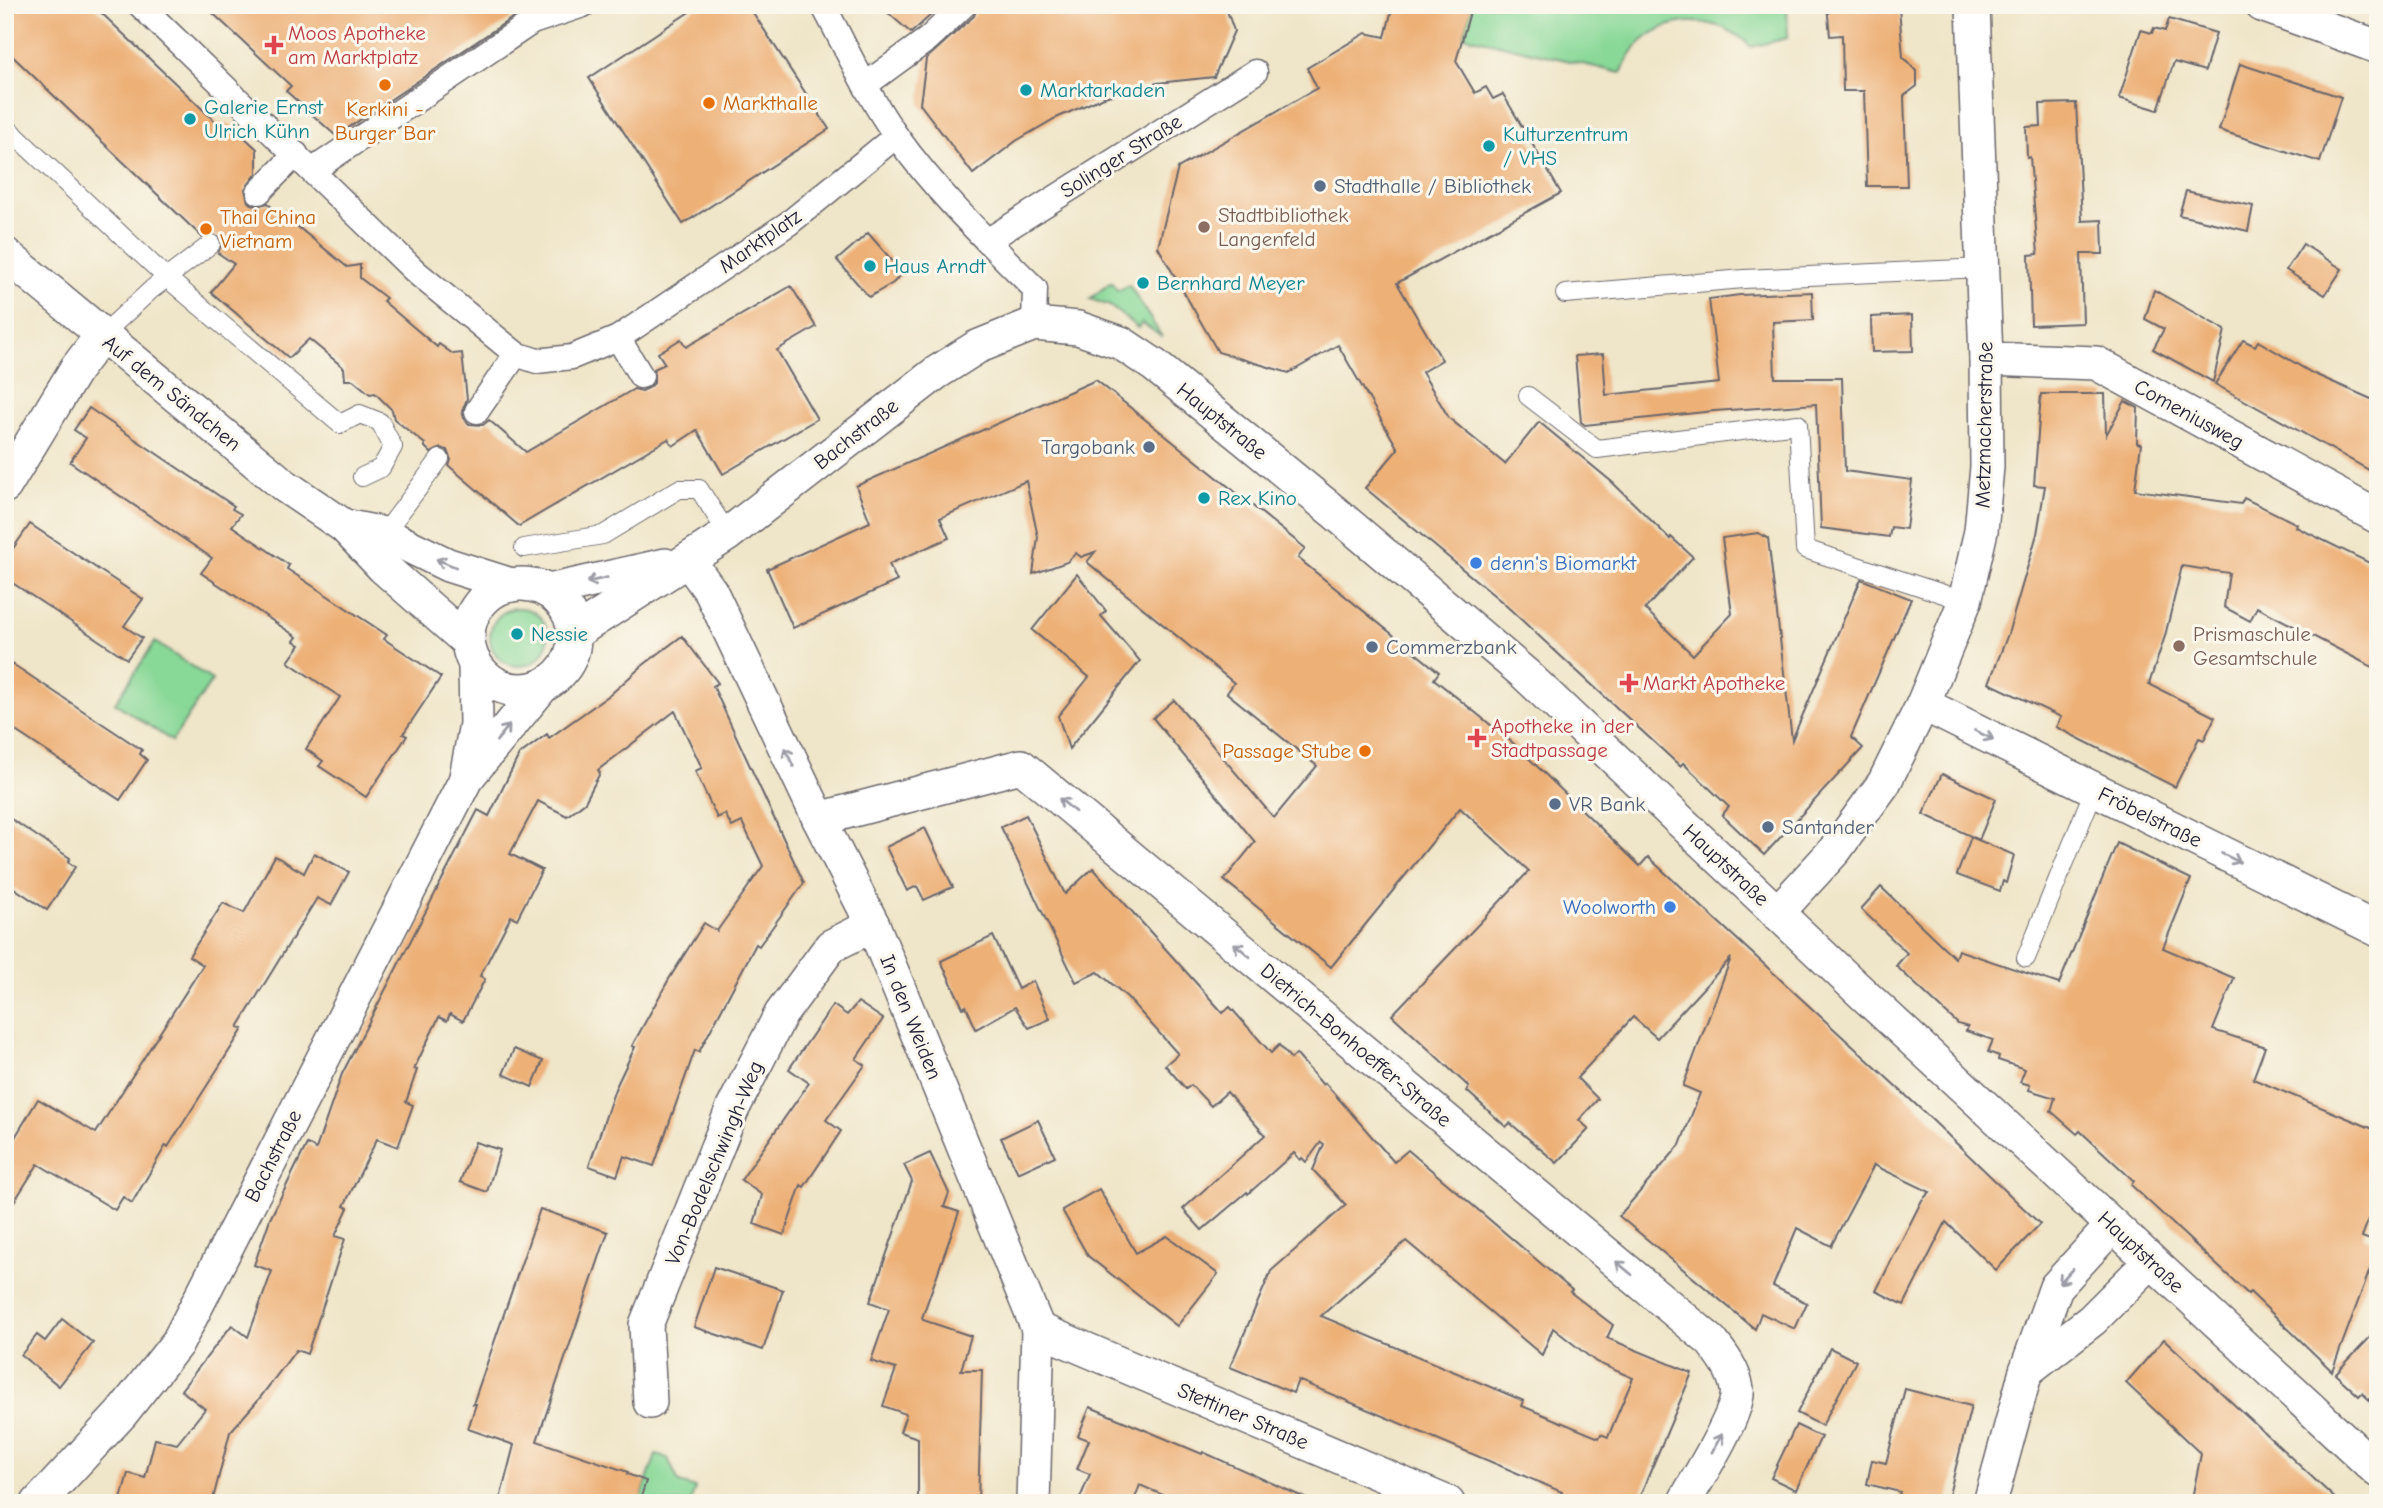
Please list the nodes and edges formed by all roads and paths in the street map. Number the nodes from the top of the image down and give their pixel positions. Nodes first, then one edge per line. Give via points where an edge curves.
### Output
1 (140, 5) edge
2 (583, 5) edge
3 (824, 5) edge
4 (964, 5) edge
5 (1973, 5) edge
6 (2262, 5) edge
7 (2378, 47) edge
8 (1255, 72) dead end
9 (865, 85) junction
10 (5, 126) edge
11 (896, 136) junction
12 (305, 162) junction
13 (259, 191) dead end
14 (987, 241) junction
15 (211, 244) dead end
16 (5, 254) edge
17 (1983, 268) junction
18 (167, 278) junction
19 (1565, 294) dead end
20 (1034, 324) junction
21 (101, 336) junction
22 (618, 338) junction
23 (516, 354) junction
24 (1986, 359) junction
25 (641, 376) dead end
26 (1528, 396) dead end
27 (477, 411) dead end
28 (440, 459) dead end
29 (362, 477) dead end
30 (5, 486) edge
31 (2378, 517) edge
32 (344, 526) junction
33 (384, 534) junction
34 (728, 534) junction
35 (524, 548) dead end
36 (688, 560) junction
37 (511, 585) junction
38 (548, 591) junction
39 (1965, 601) junction
40 (574, 633) junction
41 (471, 652) junction
42 (541, 688) junction
43 (1923, 704) junction
44 (466, 779) junction
45 (2094, 790) junction
46 (819, 819) junction
47 (1777, 913) junction
48 (873, 925) junction
49 (2378, 930) edge
50 (2026, 958) dead end
51 (2112, 1226) junction
52 (2151, 1261) junction
53 (1038, 1329) junction
54 (2026, 1371) junction
55 (650, 1402) dead end
56 (2378, 1471) edge
57 (38, 1503) edge
58 (1033, 1503) edge
59 (1448, 1503) edge
60 (1684, 1503) edge
61 (1990, 1503) edge

1 - 12 street
2 - 12 street via 533,22
3 - 9 street
4 - 9 street via 928,39
5 - 17 street, Metzmacherstraße
6 - 7 street
8 - 14 street, Solinger Straße
9 - 11 street
10 - 18 lane
11 - 14 street
11 - 22 street, Marktplatz via 789,223
12 - 13 street
12 - 23 street via 418,273
14 - 20 street via 1035,289
15 - 18 lane
16 - 21 street, Auf dem Sändchen
17 - 19 lane via 1744,279
17 - 24 street, Metzmacherstraße
18 - 21 lane
18 - 29 lane via 340,424 360,414 380,422 393,447 381,468
20 - 34 street, Bachstraße via 978,347 936,373
20 - 47 street, Hauptstraße via 1078,328 1121,343 1154,365 1525,674
21 - 30 street
21 - 32 street, Auf dem Sändchen via 285,486
22 - 23 street, Marktplatz via 572,357 537,361
22 - 25 street
23 - 27 street
24 - 31 street, Comeniusweg via 2096,363
24 - 39 street, Metzmacherstraße via 1982,531
26 - 39 lane via 1597,449 1798,425 1805,549
28 - 33 lane
32 - 33 street, Auf dem Sändchen
32 - 41 street, Auf dem Sändchen
37 -> 33 street, Auf dem Sändchen via 448,565
34 - 35 lane via 699,489 679,489 603,535
34 - 36 street, Bachstraße
36 -> 38 street, Bachstraße
36 - 40 street, Bachstraße
46 -> 36 street, In den Weiden via 711,592
37 - 38 street via 529,584
37 - 41 street via 490,595 474,613 468,626
38 - 40 street via 563,604
39 - 43 street, Metzmacherstraße
40 - 42 street via 573,651 565,667
41 - 42 street via 488,678 500,686 525,691
41 - 44 street, Bachstraße via 476,724
44 -> 42 street, Bachstraße
43 -> 45 street, Fröbelstraße
43 - 47 street, Metzmacherstraße via 1884,783 1835,850
44 - 57 street, Bachstraße via 178,1342 121,1414
45 -> 49 street, Fröbelstraße
45 - 50 lane
46 - 48 street, In den Weiden
60 -> 46 street, Dietrich-Bonhoeffer-Straße via 1733,1413 1738,1391 1728,1363 1711,1340 1021,766
47 - 51 street, Hauptstraße
48 - 53 street, In den Weiden
48 - 55 street, Von-Bodelschwingh-Weg via 831,946 781,1014 732,1110 646,1325
51 - 52 street, Hauptstraße
51 -> 54 street via 2056,1287
52 - 54 street via 2092,1320
52 - 56 street, Hauptstraße
53 - 58 street, In den Weiden
53 - 59 street, Stettiner Straße
54 - 61 street

